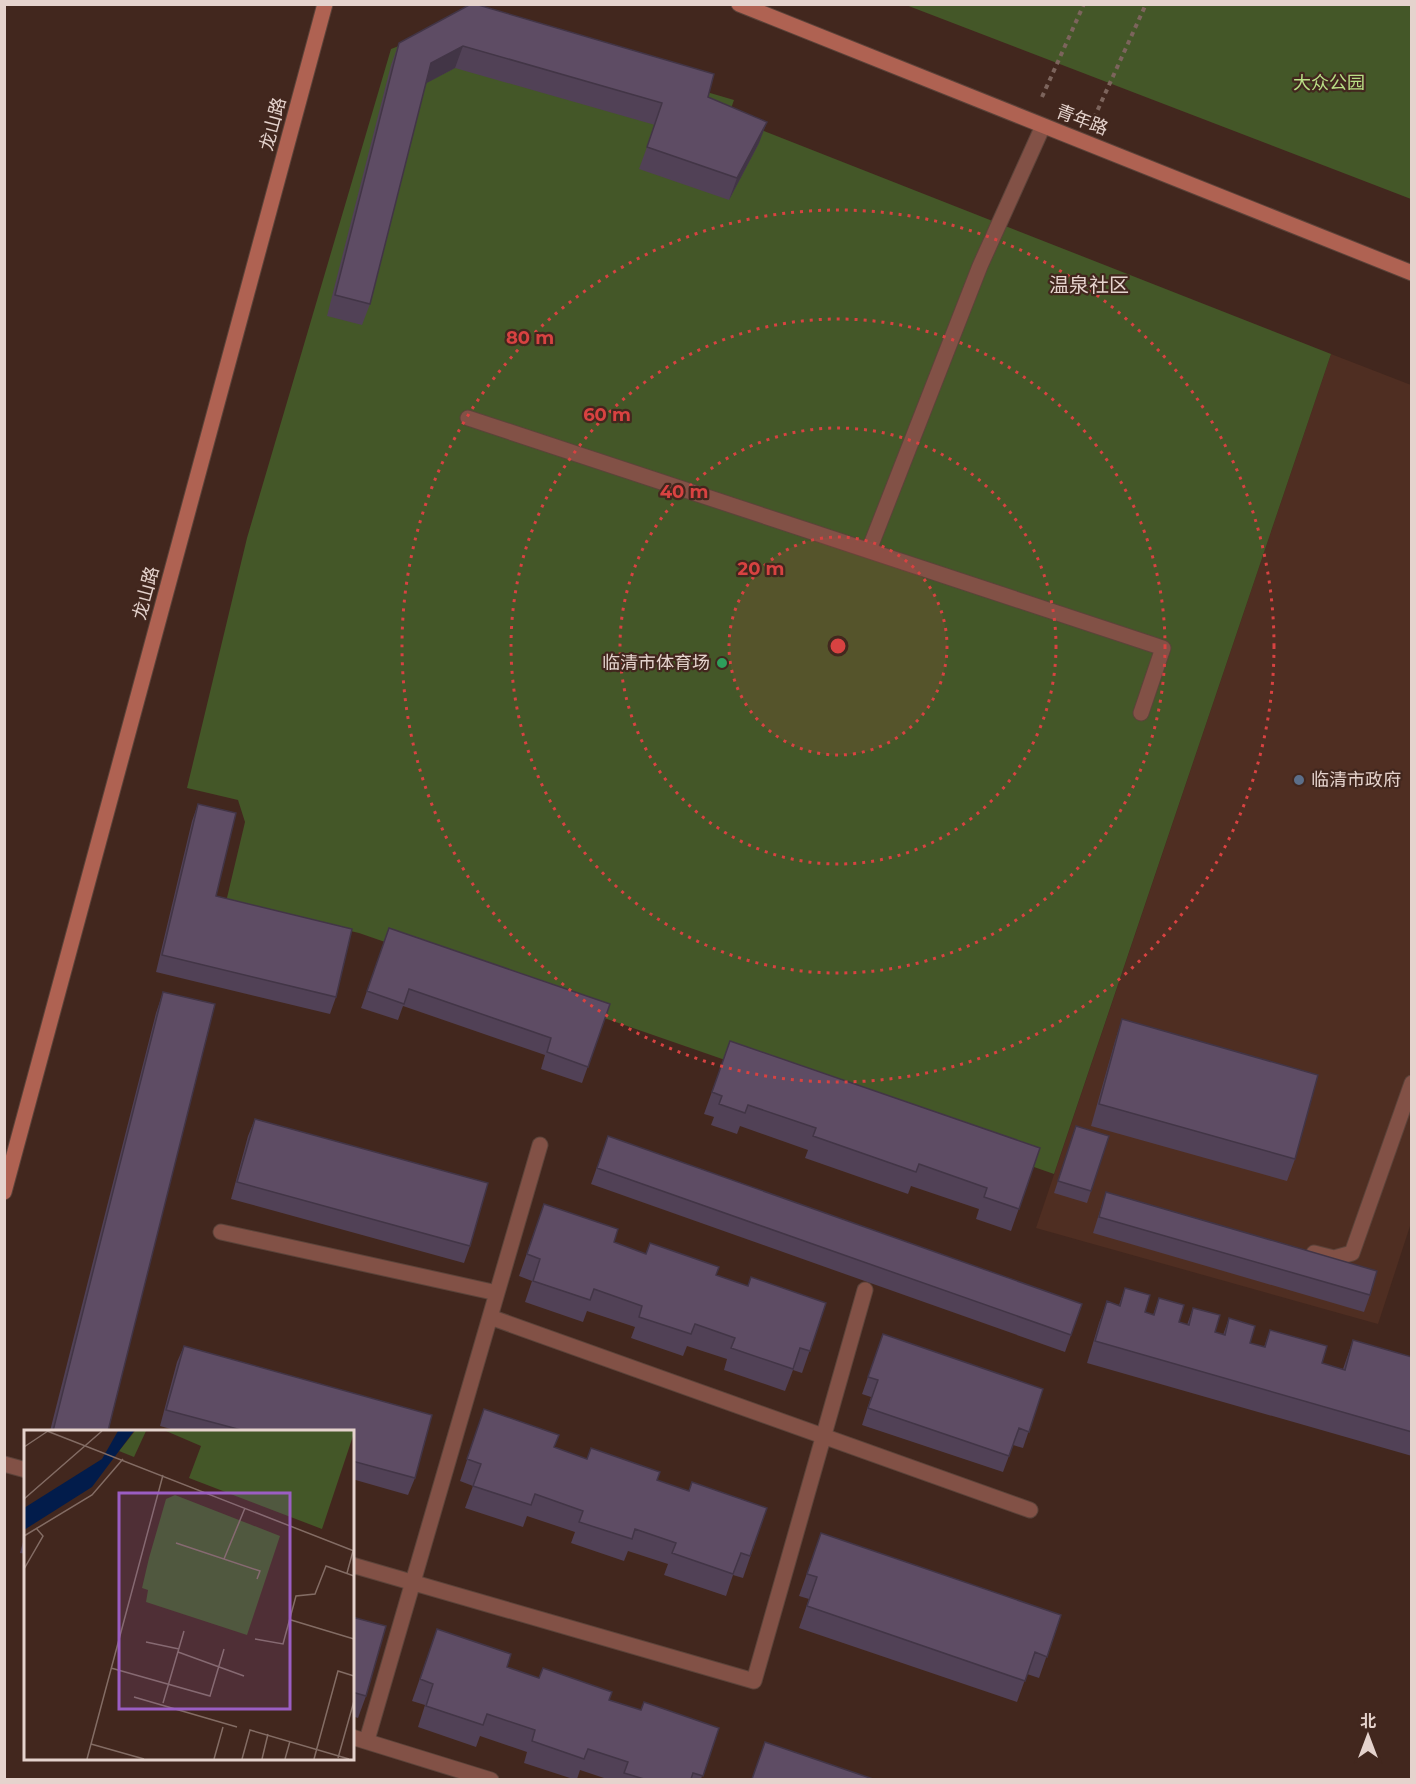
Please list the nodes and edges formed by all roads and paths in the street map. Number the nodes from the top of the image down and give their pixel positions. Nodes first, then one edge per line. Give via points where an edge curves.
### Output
1 (326, 4) edge
2 (739, 4) edge
3 (1084, 4) edge
4 (1146, 4) edge
5 (1037, 123) junction
6 (1083, 141) junction
7 (1412, 273) edge
8 (468, 418) dead end
9 (869, 550) junction
10 (1141, 713) dead end
11 (1412, 1083) edge
12 (540, 1145) dead end
13 (4, 1192) edge
14 (221, 1232) dead end
15 (1300, 1250) edge
16 (865, 1290) edge
17 (497, 1293) junction
18 (490, 1317) junction
19 (824, 1436) junction
20 (4, 1464) edge
21 (24, 1469) edge
22 (1030, 1510) dead end
23 (354, 1566) edge
24 (412, 1583) junction
25 (360, 1738) edge
26 (491, 1779) edge

1 - 13 street, 龙山路
2 - 5 street, 青年路
3 - 5 path
4 - 6 path
5 - 6 street, 青年路
5 - 9 lane
6 - 7 street, 青年路
8 - 9 lane
9 - 10 lane via 1163,648
11 - 15 lane via 1352,1253 1334,1258
12 - 17 lane
14 - 17 lane
16 - 19 lane
17 - 18 lane
18 - 19 lane
18 - 24 lane
19 - 22 lane
19 - 24 lane via 754,1681
20 - 21 lane
23 - 24 lane
24 - 25 lane
25 - 26 lane

